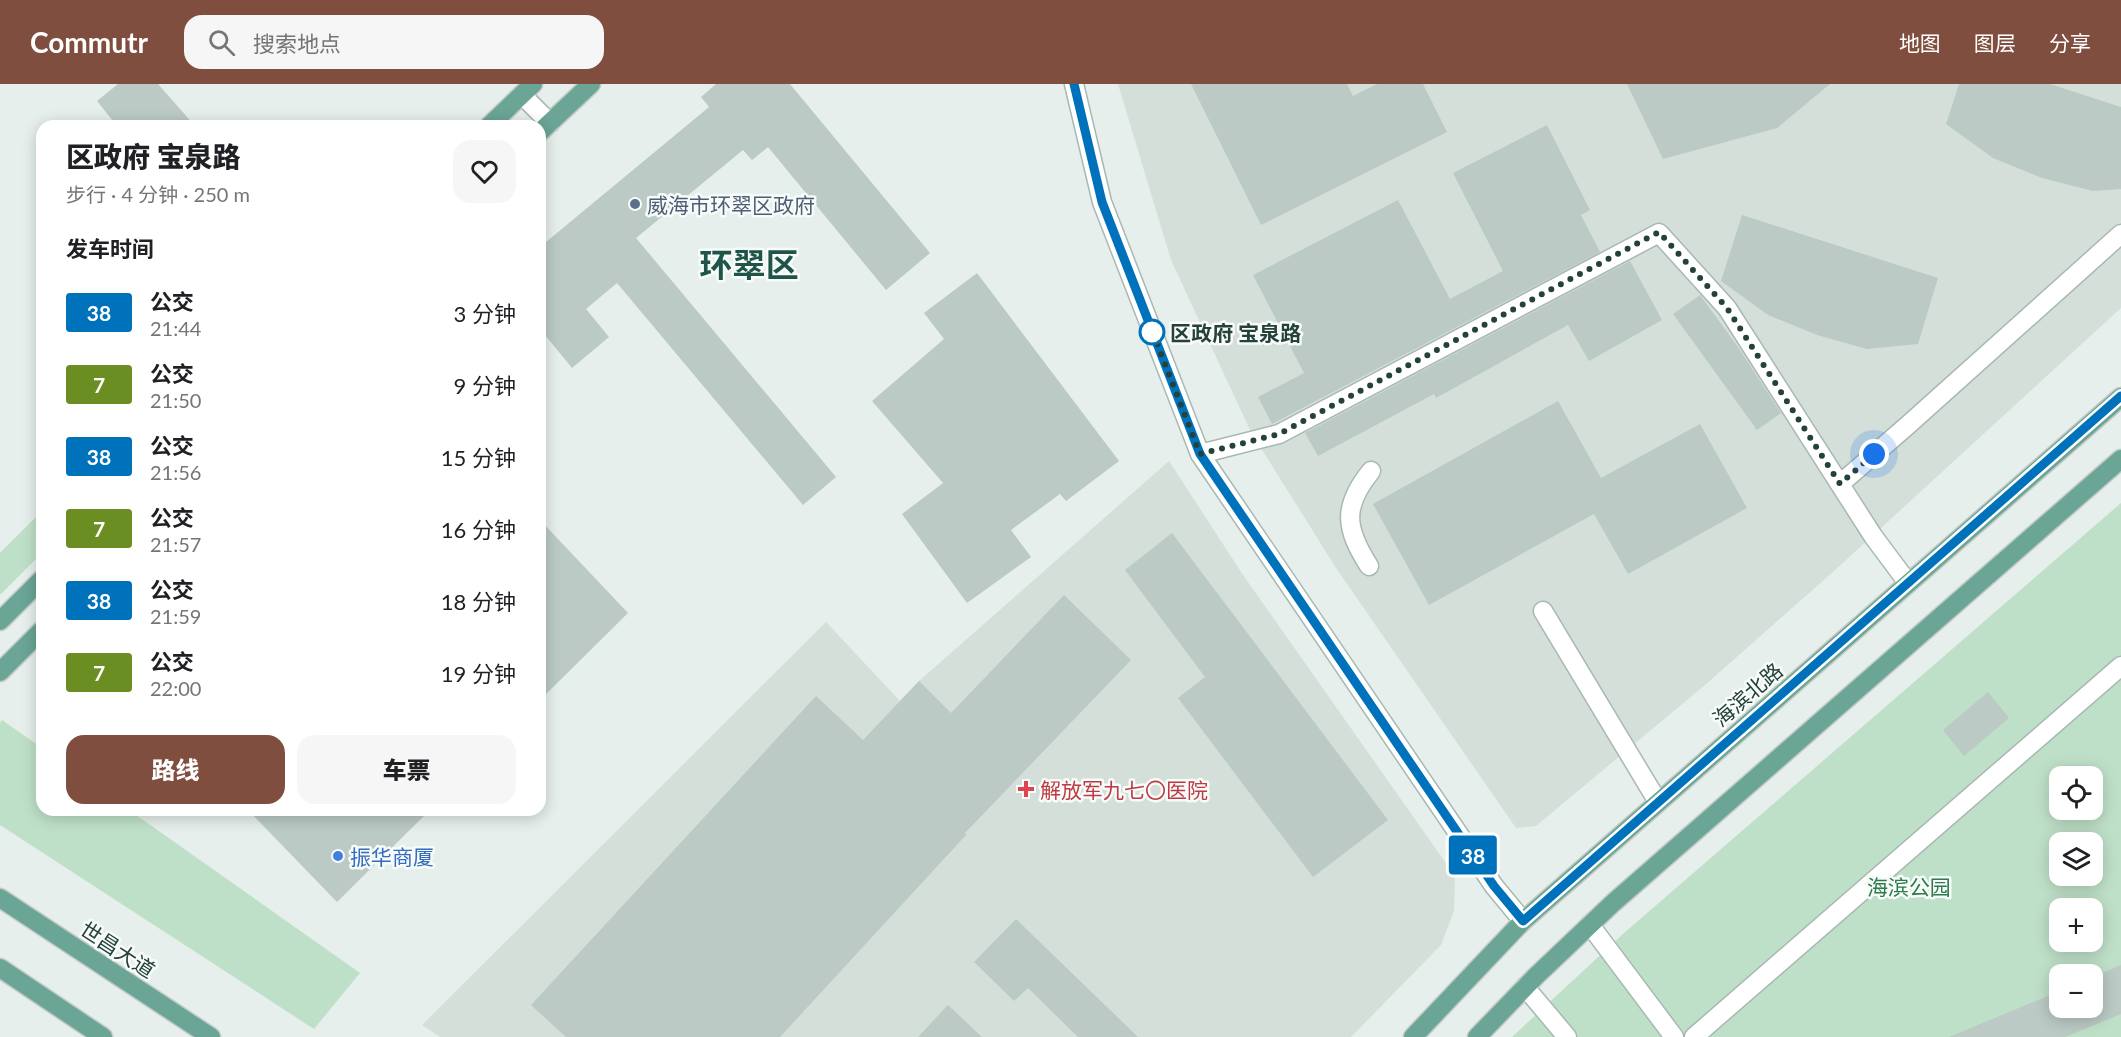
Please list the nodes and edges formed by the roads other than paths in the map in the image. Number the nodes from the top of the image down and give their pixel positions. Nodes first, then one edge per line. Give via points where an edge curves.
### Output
1 (591, 84) edge
2 (1074, 84) edge
3 (527, 89) edge
4 (495, 120) edge
5 (542, 120) edge
6 (546, 126) edge
7 (2121, 234) edge
8 (2121, 396) edge
9 (1200, 454) junction
10 (2121, 459) edge
11 (1371, 471) dead end
12 (1840, 484) junction
13 (1369, 566) dead end
14 (1908, 583) junction
15 (36, 584) edge
16 (8, 608) edge
17 (1542, 611) dead end
18 (0, 621) edge
19 (36, 636) edge
20 (2121, 666) edge
21 (0, 672) edge
22 (1658, 802) junction
23 (0, 898) edge
24 (1523, 921) junction
25 (1590, 925) junction
26 (0, 968) edge
27 (1525, 987) junction
28 (103, 1037) edge
29 (211, 1037) edge
30 (1413, 1037) edge
31 (1477, 1037) edge
32 (1567, 1037) edge
33 (1674, 1037) edge
34 (1694, 1037) edge

1 - 6 main road
2 - 9 street via 1102,202
3 - 4 main road
3 - 5 street
7 - 12 street
8 - 14 main road, 海滨北路
9 - 12 street via 1279,434 1659,232 1727,308
9 - 24 street via 1494,886
10 - 25 main road
11 - 13 street via 1357,488 1349,515 1354,543
12 - 14 street
14 - 22 main road, 海滨北路
15 - 16 main road
16 - 18 main road
17 - 22 street
19 - 21 main road
20 - 34 street
22 - 24 main road, 海滨北路
23 - 29 main road, 世昌大道
24 - 30 main road, 海滨北路
25 - 27 main road
25 - 33 street
26 - 28 main road
27 - 31 main road
27 - 32 street

